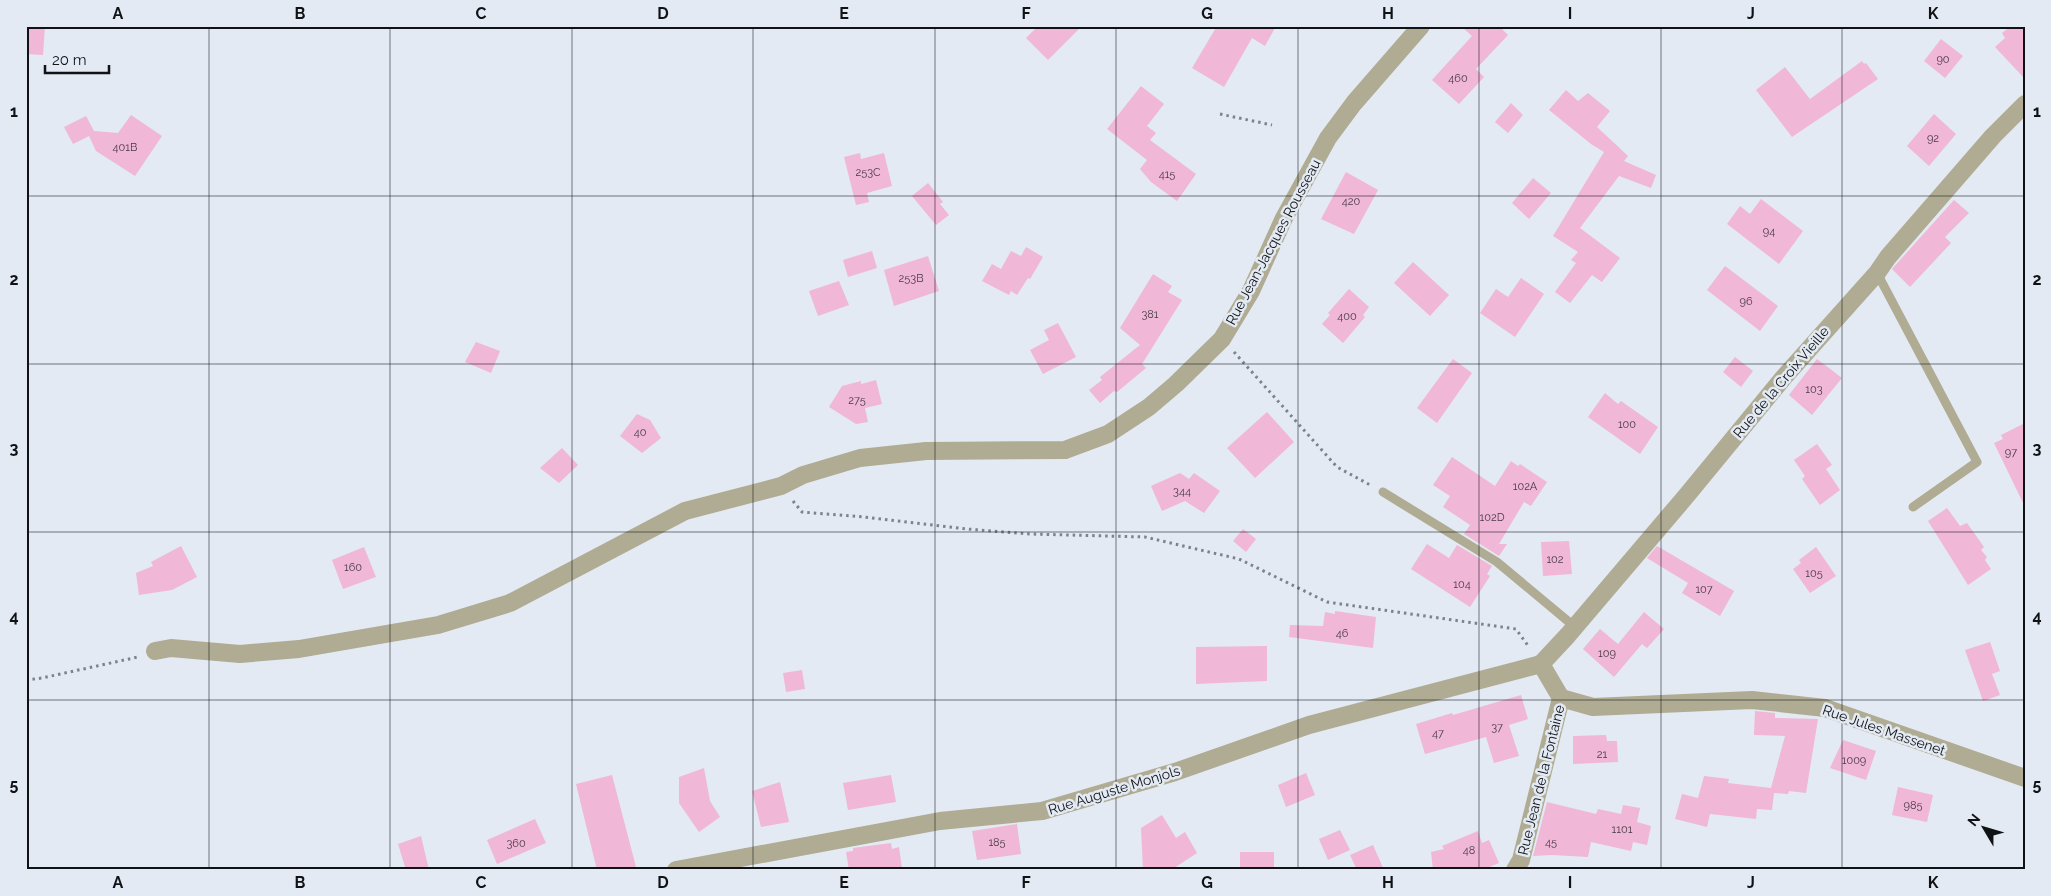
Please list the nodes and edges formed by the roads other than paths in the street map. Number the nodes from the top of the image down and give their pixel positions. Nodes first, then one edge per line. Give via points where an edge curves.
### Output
1 (1421, 26) edge
2 (2025, 104) edge
3 (1877, 273) junction
4 (1383, 492) road end
5 (1913, 507) dead end
6 (1575, 627) junction
7 (155, 650) road end
8 (1542, 664) junction
9 (1561, 698) junction
10 (2025, 778) edge
11 (676, 870) edge
12 (1515, 870) edge

1 - 7 street, Rue Jean-Jacques Rousseau via 1328,138 1284,218 1251,291 1222,339 1176,384 1108,434 1065,450 926,451 860,458 803,475 782,486 685,511 510,604 438,626 299,649 240,654 172,648
2 - 3 street, Rue de la Croix Vieille via 1989,141
3 - 5 lane via 1977,462
3 - 6 street, Rue de la Croix Vieille via 1784,377
4 - 6 lane via 1497,562
6 - 8 street, Rue de la Croix Vieille
8 - 9 street, Rue Jean de la Fontaine
8 - 11 street, Rue Auguste Monjols via 1308,725 1175,772 1042,811 940,821
9 - 10 street, Rue Jules Massenet via 1593,707 1752,700 1825,708
9 - 12 street, Rue Jean de la Fontaine via 1521,860

